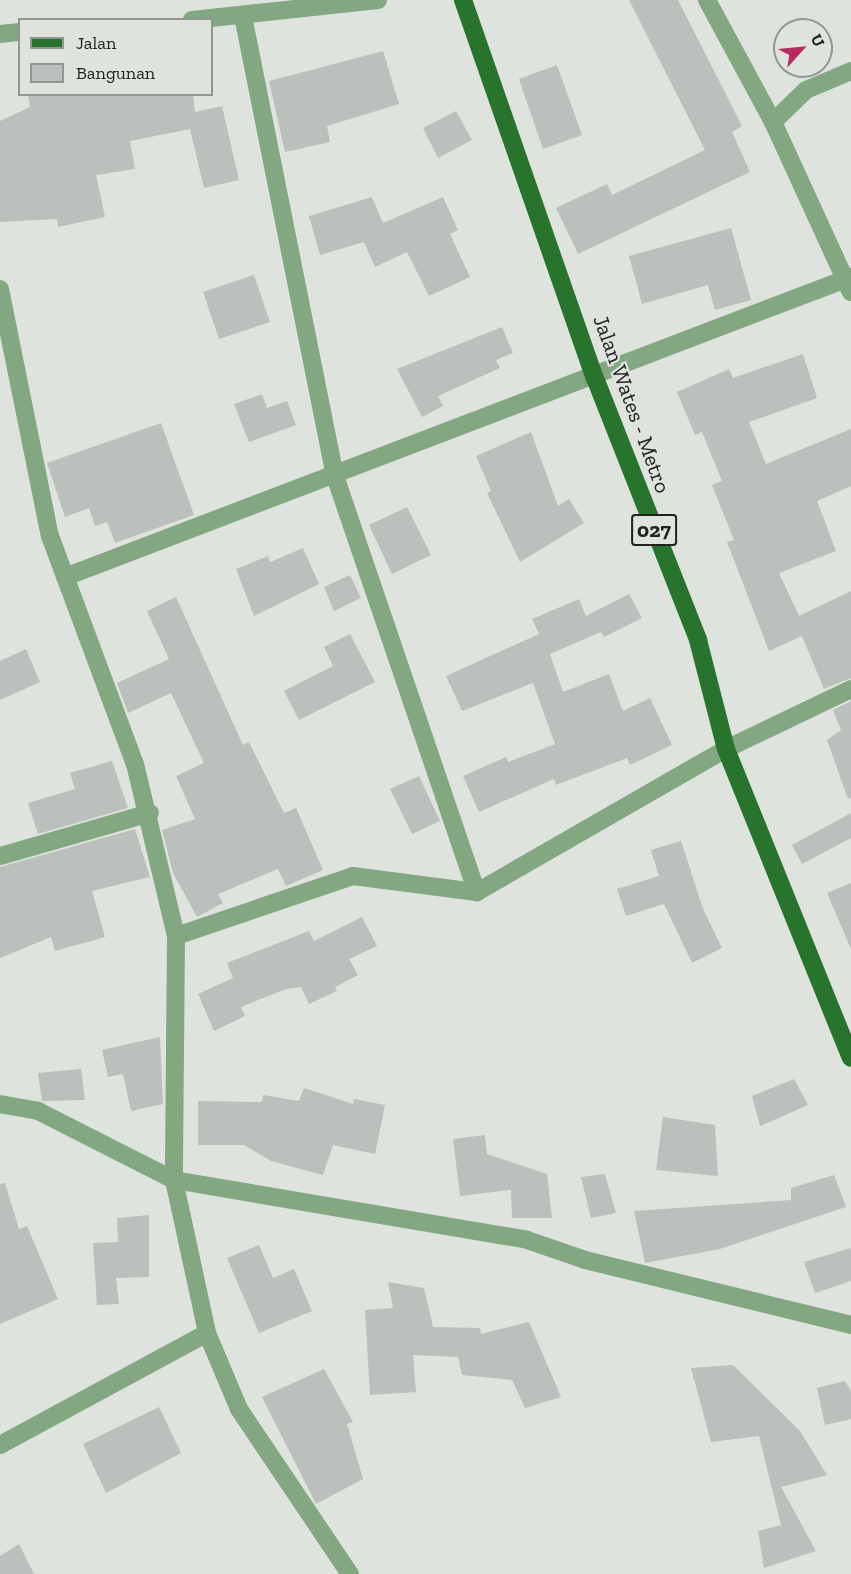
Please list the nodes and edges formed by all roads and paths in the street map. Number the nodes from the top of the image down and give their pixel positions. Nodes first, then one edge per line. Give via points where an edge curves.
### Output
1 (378, 0) edge
2 (463, 0) edge
3 (707, 0) edge
4 (243, 16) junction
5 (213, 18) edge
6 (18, 32) edge
7 (0, 34) edge
8 (851, 70) edge
9 (773, 122) junction
10 (849, 283) edge
11 (0, 289) edge
12 (595, 378) junction
13 (334, 473) junction
14 (65, 577) junction
15 (851, 689) edge
16 (726, 749) junction
17 (150, 813) junction
18 (0, 856) edge
19 (477, 892) junction
20 (176, 936) junction
21 (851, 1058) edge
22 (0, 1104) edge
23 (174, 1180) junction
24 (851, 1325) edge
25 (207, 1333) junction
26 (0, 1445) edge
27 (350, 1574) edge

1 - 4 street
2 - 12 main road, Jalan Wates - Metro / 027
3 - 9 street
4 - 5 street
4 - 13 street
6 - 7 street
8 - 9 street via 806,90
9 - 10 street
10 - 12 street
11 - 14 street via 50,536
12 - 13 street
12 - 16 main road, Jalan Wates - Metro / 027 via 698,640
13 - 14 street
13 - 19 street
14 - 17 street
15 - 16 street
16 - 19 street
16 - 21 main road, Jalan Wates - Metro / 027
17 - 18 street
17 - 20 street
19 - 20 street via 353,876
20 - 23 street
22 - 23 street via 38,1111
23 - 24 street via 527,1240 585,1260
23 - 25 street
25 - 26 street
25 - 27 street via 239,1409

